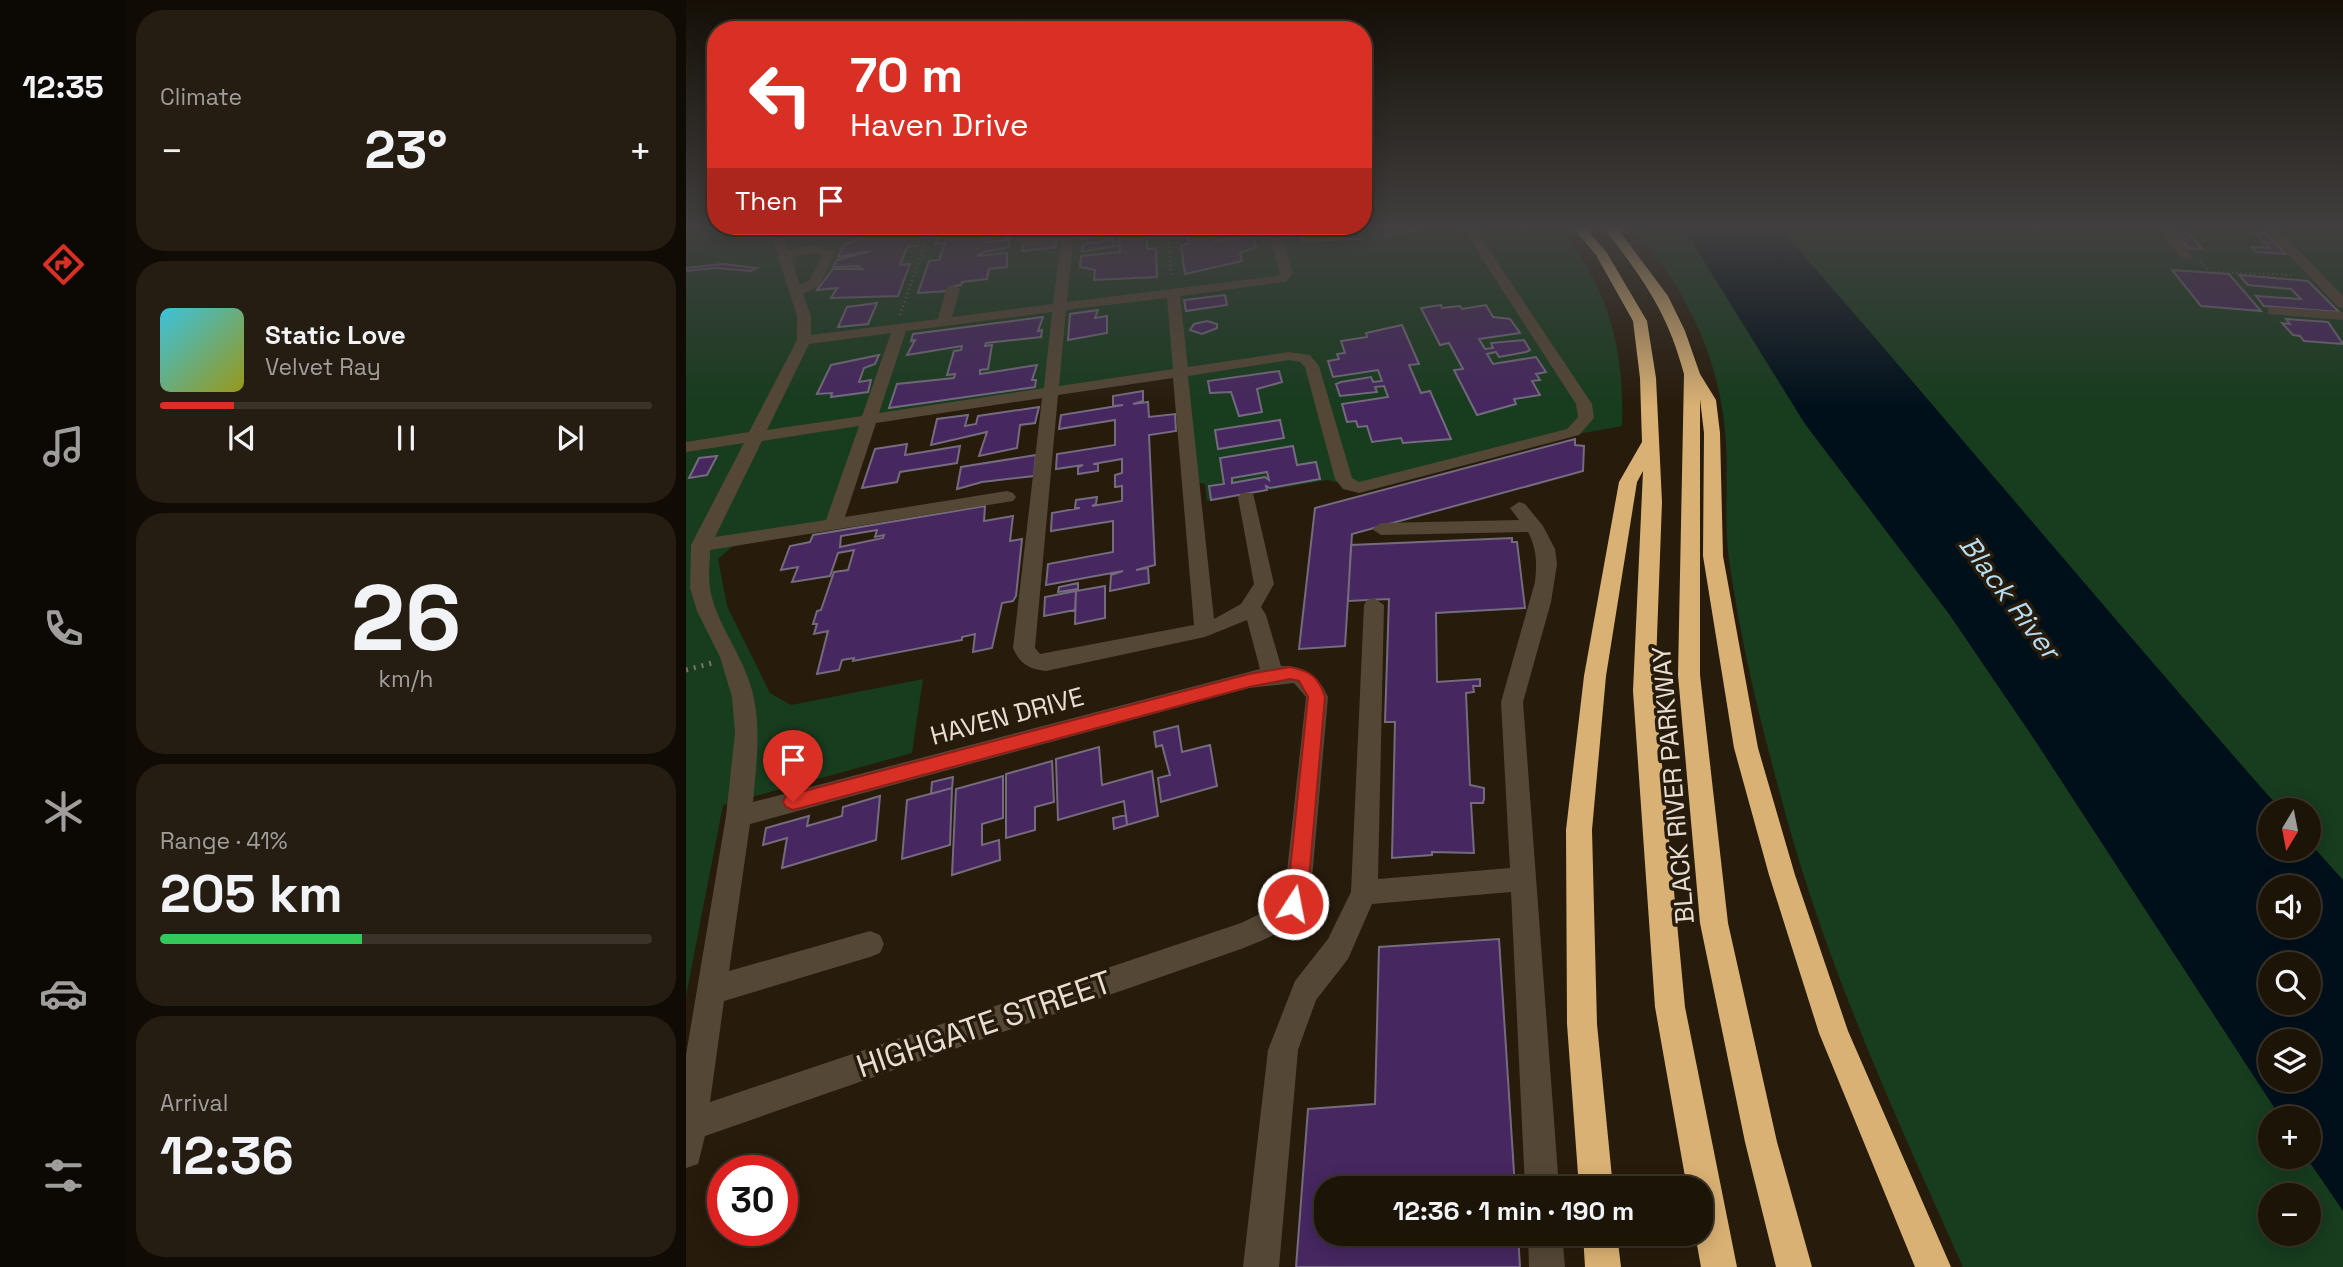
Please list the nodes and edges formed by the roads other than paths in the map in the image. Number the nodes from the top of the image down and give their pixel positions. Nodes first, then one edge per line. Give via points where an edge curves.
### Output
1 (795, 288) edge
2 (804, 288) edge
3 (1062, 288) edge
4 (1215, 288) edge
5 (1508, 288) edge
6 (1621, 288) edge
7 (1658, 288) edge
8 (2327, 288) edge
9 (953, 289) dead end
10 (796, 292) junction
11 (1173, 293) junction
12 (2343, 304) edge
13 (1060, 307) junction
14 (2273, 311) dead end
15 (2343, 316) edge
16 (944, 323) junction
17 (900, 328) junction
18 (804, 340) junction
19 (1180, 371) junction
20 (1692, 374) junction
21 (1051, 394) junction
22 (869, 421) junction
23 (753, 438) junction
24 (1652, 439) junction
25 (686, 447) edge
26 (1007, 497) dead end
27 (1247, 497) dead end
28 (833, 525) junction
29 (1381, 529) dead end
30 (701, 545) junction
31 (1374, 605) dead end
32 (1250, 608) junction
33 (1205, 630) junction
34 (1281, 675) junction
35 (739, 816) junction
36 (1524, 879) junction
37 (1364, 892) junction
38 (870, 944) dead end
39 (713, 990) junction
40 (688, 1134) edge
41 (1541, 1176) edge
42 (1595, 1176) edge
43 (1546, 1246) edge
44 (1601, 1246) edge
45 (1261, 1267) edge
46 (1547, 1267) edge
47 (1602, 1267) edge
48 (1719, 1267) edge
49 (1794, 1267) edge
50 (1933, 1267) edge

1 - 10 street
2 - 10 street
3 - 13 street
4 - 11 street
5 - 19 street via 1584,404 1586,418 1573,432 1359,488 1344,479 1312,366 1305,358 1274,357
6 - 24 highway, BLACK RIVER PARKWAY via 1640,321
7 - 20 highway, BLACK RIVER PARKWAY via 1680,331
8 - 12 street
9 - 16 street
10 - 18 street via 804,316
11 - 13 street
11 - 19 street
13 - 16 street
13 - 21 street
14 - 15 street
16 - 17 street
17 - 18 street
17 - 22 street
18 - 23 street
19 - 21 street
19 - 33 street
20 - 49 highway, BLACK RIVER PARKWAY via 1689,675 1714,923 1761,1142
20 - 50 highway via 1708,400 1713,556 1746,748 1834,1033
21 - 22 street
21 - 33 street via 1024,648 1027,656 1046,663
22 - 23 street
22 - 28 street
23 - 25 street
23 - 30 street
24 - 42 highway via 1628,482 1595,676 1579,830 1582,1024
24 - 48 highway, BLACK RIVER PARKWAY via 1645,705 1670,1007
26 - 28 street
27 - 32 street via 1264,584
28 - 30 street
29 - 36 street via 1526,517 1545,550 1547,578 1512,702
30 - 35 street via 698,570 704,599 731,657 743,697 747,733
31 - 37 street
32 - 33 street via 1228,623
32 - 34 street
34 - 35 street, HAVEN DRIVE
34 - 40 street, HIGHGATE STREET via 1305,676 1317,697 1298,890 1281,918
35 - 39 street
36 - 37 street
36 - 41 street
37 - 45 street via 1338,949 1305,991 1283,1050
38 - 39 street
39 - 40 street
43 - 46 street
44 - 47 highway

